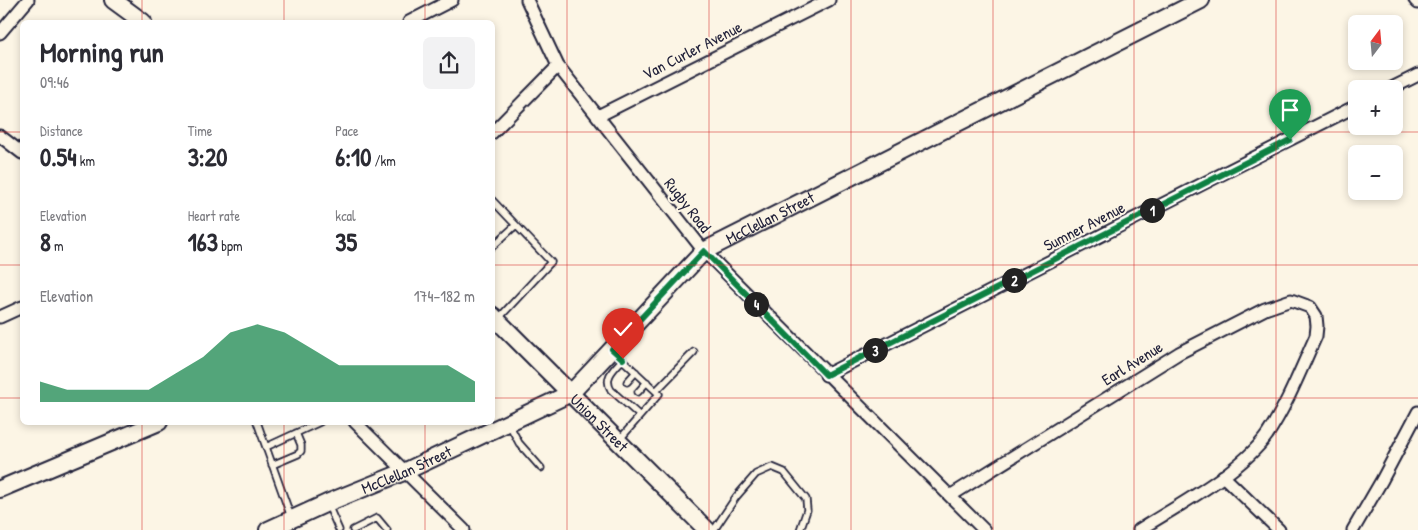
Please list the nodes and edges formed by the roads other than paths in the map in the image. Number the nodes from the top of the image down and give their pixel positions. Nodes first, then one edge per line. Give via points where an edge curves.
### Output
1 (28, 0) edge
2 (113, 0) edge
3 (452, 0) edge
4 (527, 0) edge
5 (829, 0) edge
6 (1201, 0) edge
7 (1415, 0) edge
8 (1418, 3) edge
9 (140, 20) edge
10 (414, 20) edge
11 (0, 33) edge
12 (558, 66) junction
13 (1418, 75) edge
14 (1403, 82) edge
15 (1348, 110) edge
16 (598, 116) junction
17 (495, 130) edge
18 (0, 136) edge
19 (20, 151) edge
20 (495, 203) edge
21 (516, 226) junction
22 (495, 245) edge
23 (704, 251) junction
24 (20, 308) edge
25 (0, 317) edge
26 (495, 317) edge
27 (694, 352) dead end
28 (617, 354) junction
29 (636, 372) junction
30 (826, 375) junction
31 (627, 382) dead end
32 (647, 382) junction
33 (656, 391) junction
34 (638, 392) dead end
35 (571, 393) junction
36 (1418, 412) edge
37 (640, 416) junction
38 (509, 422) junction
39 (152, 425) edge
40 (258, 425) edge
41 (314, 425) edge
42 (358, 425) edge
43 (296, 434) junction
44 (618, 441) junction
45 (266, 447) junction
46 (272, 465) junction
47 (541, 468) dead end
48 (406, 471) junction
49 (1223, 476) junction
50 (0, 489) edge
51 (950, 496) junction
52 (327, 503) junction
53 (292, 519) junction
54 (268, 530) edge
55 (340, 530) edge
56 (353, 530) edge
57 (386, 530) edge
58 (464, 530) edge
59 (707, 530) edge
60 (714, 530) edge
61 (800, 530) edge
62 (984, 530) edge
63 (1139, 530) edge
64 (1279, 530) edge
65 (1353, 530) edge

1 - 11 street
2 - 9 street
3 - 10 street
4 - 12 street, Rugby Road
5 - 16 street, Van Curler Avenue
6 - 23 street, McClellan Street
7 - 8 street
12 - 16 street, Rugby Road
12 - 17 street
13 - 14 street
15 - 30 street, Sumner Avenue
16 - 23 street, Rugby Road
18 - 19 street
20 - 21 lane
21 - 22 lane
21 - 26 lane via 551,262
23 - 28 street, McClellan Street
23 - 30 street, Rugby Road
24 - 25 street
26 - 35 street, Union Street
27 - 33 lane
28 - 29 lane
28 - 35 street, McClellan Street
28 - 37 lane via 607,381 611,390 617,392
29 - 31 lane
29 - 32 lane
30 - 51 street, Rugby Road
32 - 33 lane
32 - 34 lane
33 - 37 lane via 659,394
35 - 38 street, McClellan Street
35 - 44 street, Union Street
36 - 65 street
37 - 44 lane
38 - 47 lane via 519,444
38 - 48 street, McClellan Street
39 - 50 street
40 - 45 lane
41 - 43 lane
42 - 48 street
43 - 45 lane
43 - 46 lane via 301,445 298,454
44 - 59 street, Union Street
45 - 46 lane
46 - 53 lane
48 - 52 street, McClellan Street
48 - 58 street
49 - 51 street, Earl Avenue via 1266,436 1283,406 1314,340 1316,316 1310,308 1291,300 1265,309 1179,353
49 - 63 street
49 - 64 street
51 - 62 street, Rugby Road
52 - 53 street, McClellan Street
52 - 55 lane
53 - 54 street, McClellan Street
56 - 57 lane via 377,518
60 - 61 lane via 756,474 772,467 784,472 806,499 807,510

